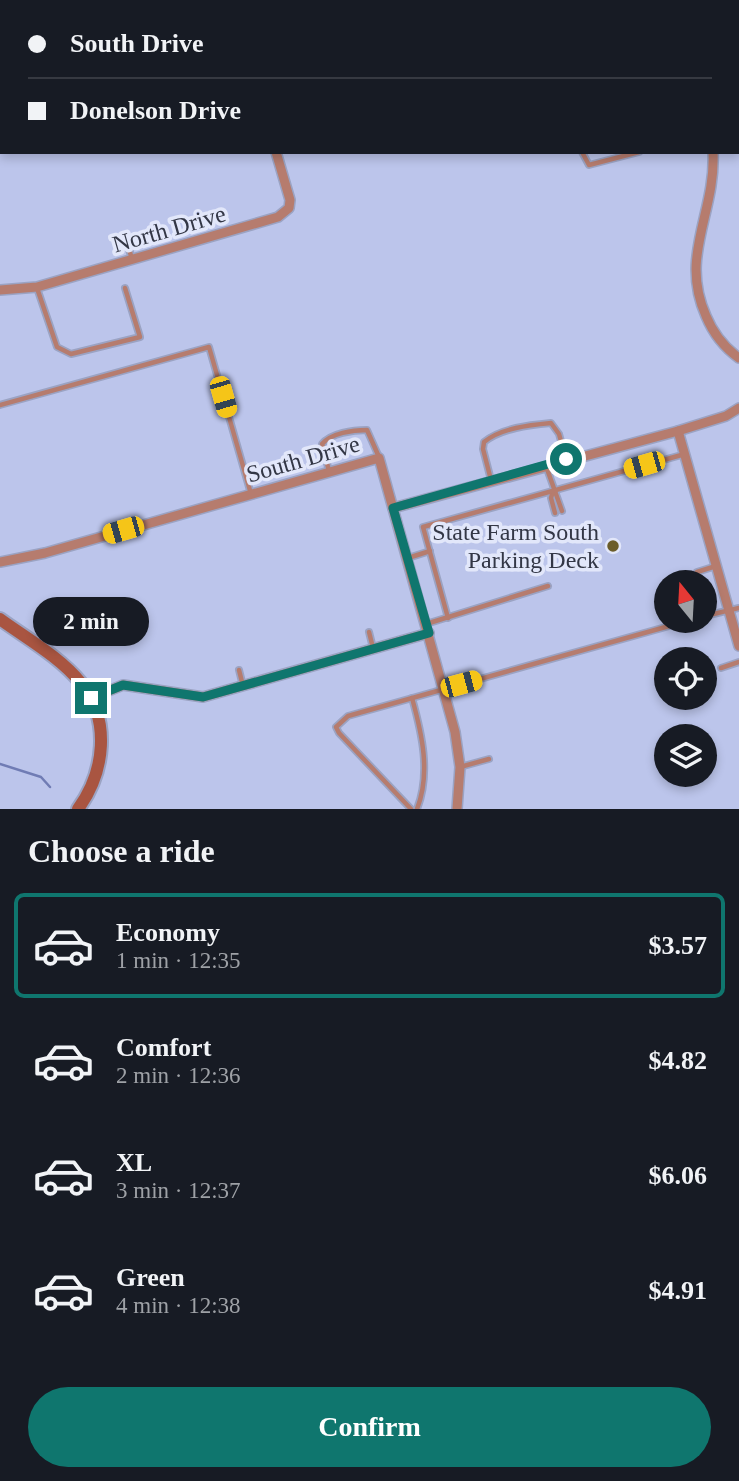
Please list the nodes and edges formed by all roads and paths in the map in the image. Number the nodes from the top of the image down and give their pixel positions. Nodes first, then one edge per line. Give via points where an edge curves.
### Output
1 (277, 154) edge
2 (583, 154) edge
3 (631, 154) edge
4 (713, 154) edge
5 (128, 246) dead end
6 (132, 260) junction
7 (37, 287) junction
8 (125, 288) dead end
9 (0, 290) edge
10 (739, 359) edge
11 (0, 405) edge
12 (739, 408) edge
13 (678, 431) junction
14 (685, 454) junction
15 (379, 458) junction
16 (566, 459) junction
17 (545, 465) junction
18 (329, 472) junction
19 (491, 480) junction
20 (553, 491) junction
21 (251, 494) junction
22 (393, 508) junction
23 (562, 511) dead end
24 (555, 513) dead end
25 (430, 551) junction
26 (408, 558) junction
27 (0, 562) edge
28 (716, 566) junction
29 (703, 570) edge
30 (548, 586) dead end
31 (734, 609) edge
32 (448, 618) junction
33 (0, 619) edge
34 (428, 628) junction
35 (654, 630) edge
36 (369, 632) dead end
37 (739, 646) edge
38 (373, 649) junction
39 (739, 662) edge
40 (721, 668) dead end
41 (239, 670) dead end
42 (243, 686) junction
43 (444, 689) junction
44 (91, 698) junction
45 (412, 698) junction
46 (489, 759) dead end
47 (460, 767) junction
48 (78, 809) edge
49 (411, 809) edge
50 (417, 809) edge
51 (457, 809) edge

1 - 6 street, North Drive via 289,201 289,208 278,218
2 - 3 lane via 589,165
4 - 10 street via 712,192 697,243 694,279 709,324
5 - 6 lane
6 - 7 street, North Drive
7 - 8 lane via 57,347 71,355 140,337
7 - 9 street, North Drive
11 - 21 lane via 209,347
12 - 13 street
13 - 14 street
13 - 16 street
14 - 20 lane
14 - 28 street
15 - 18 street, South Drive
15 - 18 lane via 367,430 327,438 322,444
15 - 22 street, South Drive
16 - 17 street
16 - 19 lane via 551,423 514,429 484,442
17 - 19 street
17 - 20 lane
18 - 21 street, South Drive
19 - 22 street
20 - 23 lane
20 - 24 lane
20 - 25 lane via 423,527
21 - 27 street, South Drive
22 - 26 street, South Drive
25 - 26 lane
25 - 32 lane
26 - 34 street, South Drive
28 - 29 lane
28 - 31 street
30 - 32 lane
31 - 37 street
32 - 34 lane
33 - 44 street via 63,666
34 - 38 street
34 - 43 street, South Drive
35 - 43 lane
36 - 38 lane
38 - 42 street
39 - 40 lane
41 - 42 lane
42 - 44 street via 195,697 123,685
43 - 45 lane
43 - 47 street, South Drive
44 - 48 street via 100,727 101,757 93,784
45 - 49 lane via 348,716 336,727
45 - 50 lane via 425,769
46 - 47 lane
47 - 51 street, South Drive

